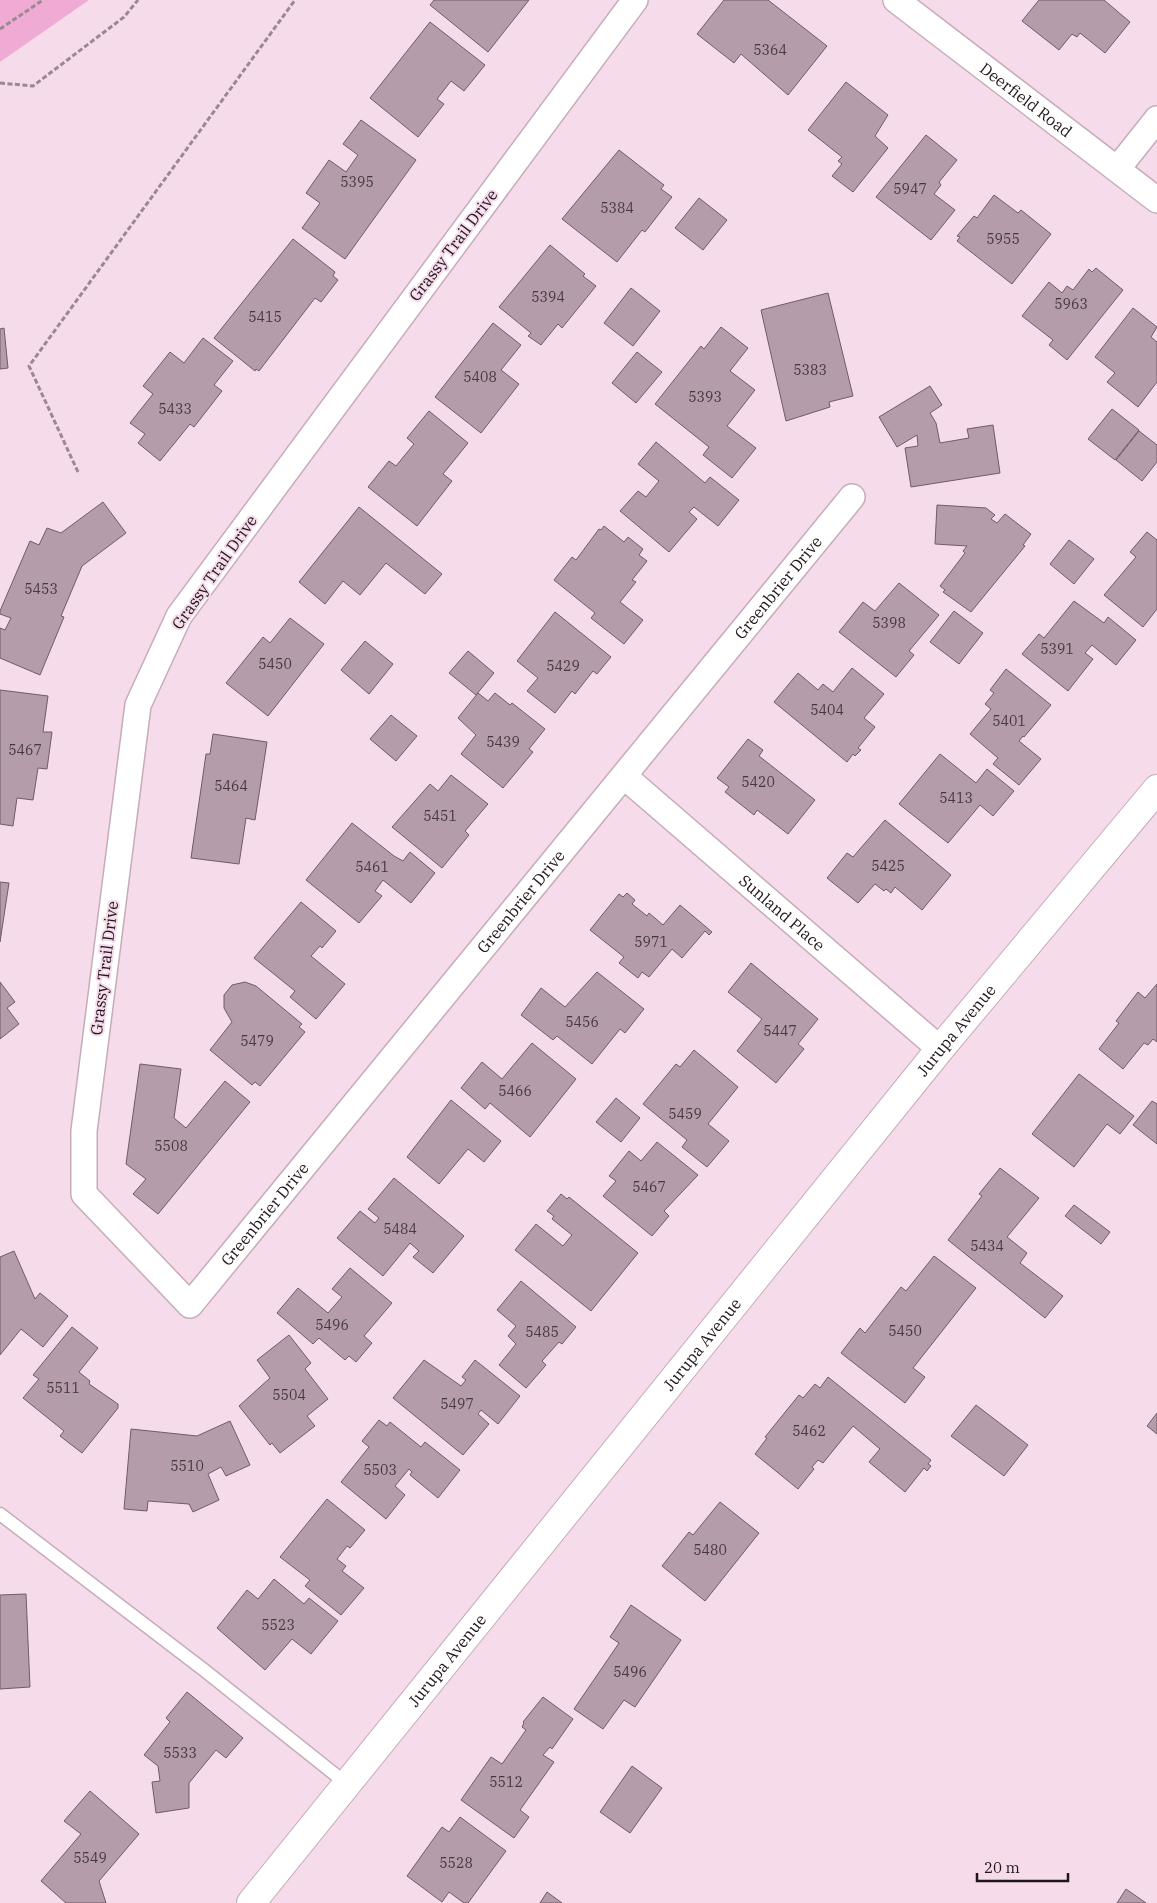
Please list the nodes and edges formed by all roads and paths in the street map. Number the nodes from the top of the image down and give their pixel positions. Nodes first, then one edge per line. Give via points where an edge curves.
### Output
1 (43, 0) edge
2 (138, 0) edge
3 (295, 0) edge
4 (635, 0) edge
5 (896, 0) edge
6 (0, 30) edge
7 (0, 84) edge
8 (1157, 119) edge
9 (1118, 168) junction
10 (1157, 200) edge
11 (78, 472) dead end
12 (852, 497) dead end
13 (624, 776) junction
14 (1157, 789) edge
15 (940, 1049) junction
16 (190, 1305) joint
17 (0, 1514) edge
18 (347, 1784) junction
19 (251, 1903) edge

1 - 6 path
2 - 7 path via 124,18 33,86
3 - 11 path via 29,366
4 - 16 street, Grassy Trail Drive via 179,616 138,705 84,1131 84,1194
5 - 9 street, Deerfield Road
8 - 9 street
9 - 10 street, Deerfield Road
12 - 13 street, Greenbrier Drive
13 - 15 street, Sunland Place
13 - 16 street, Greenbrier Drive
14 - 15 main road, Jurupa Avenue
15 - 18 main road, Jurupa Avenue
17 - 18 lane
18 - 19 main road, Jurupa Avenue

